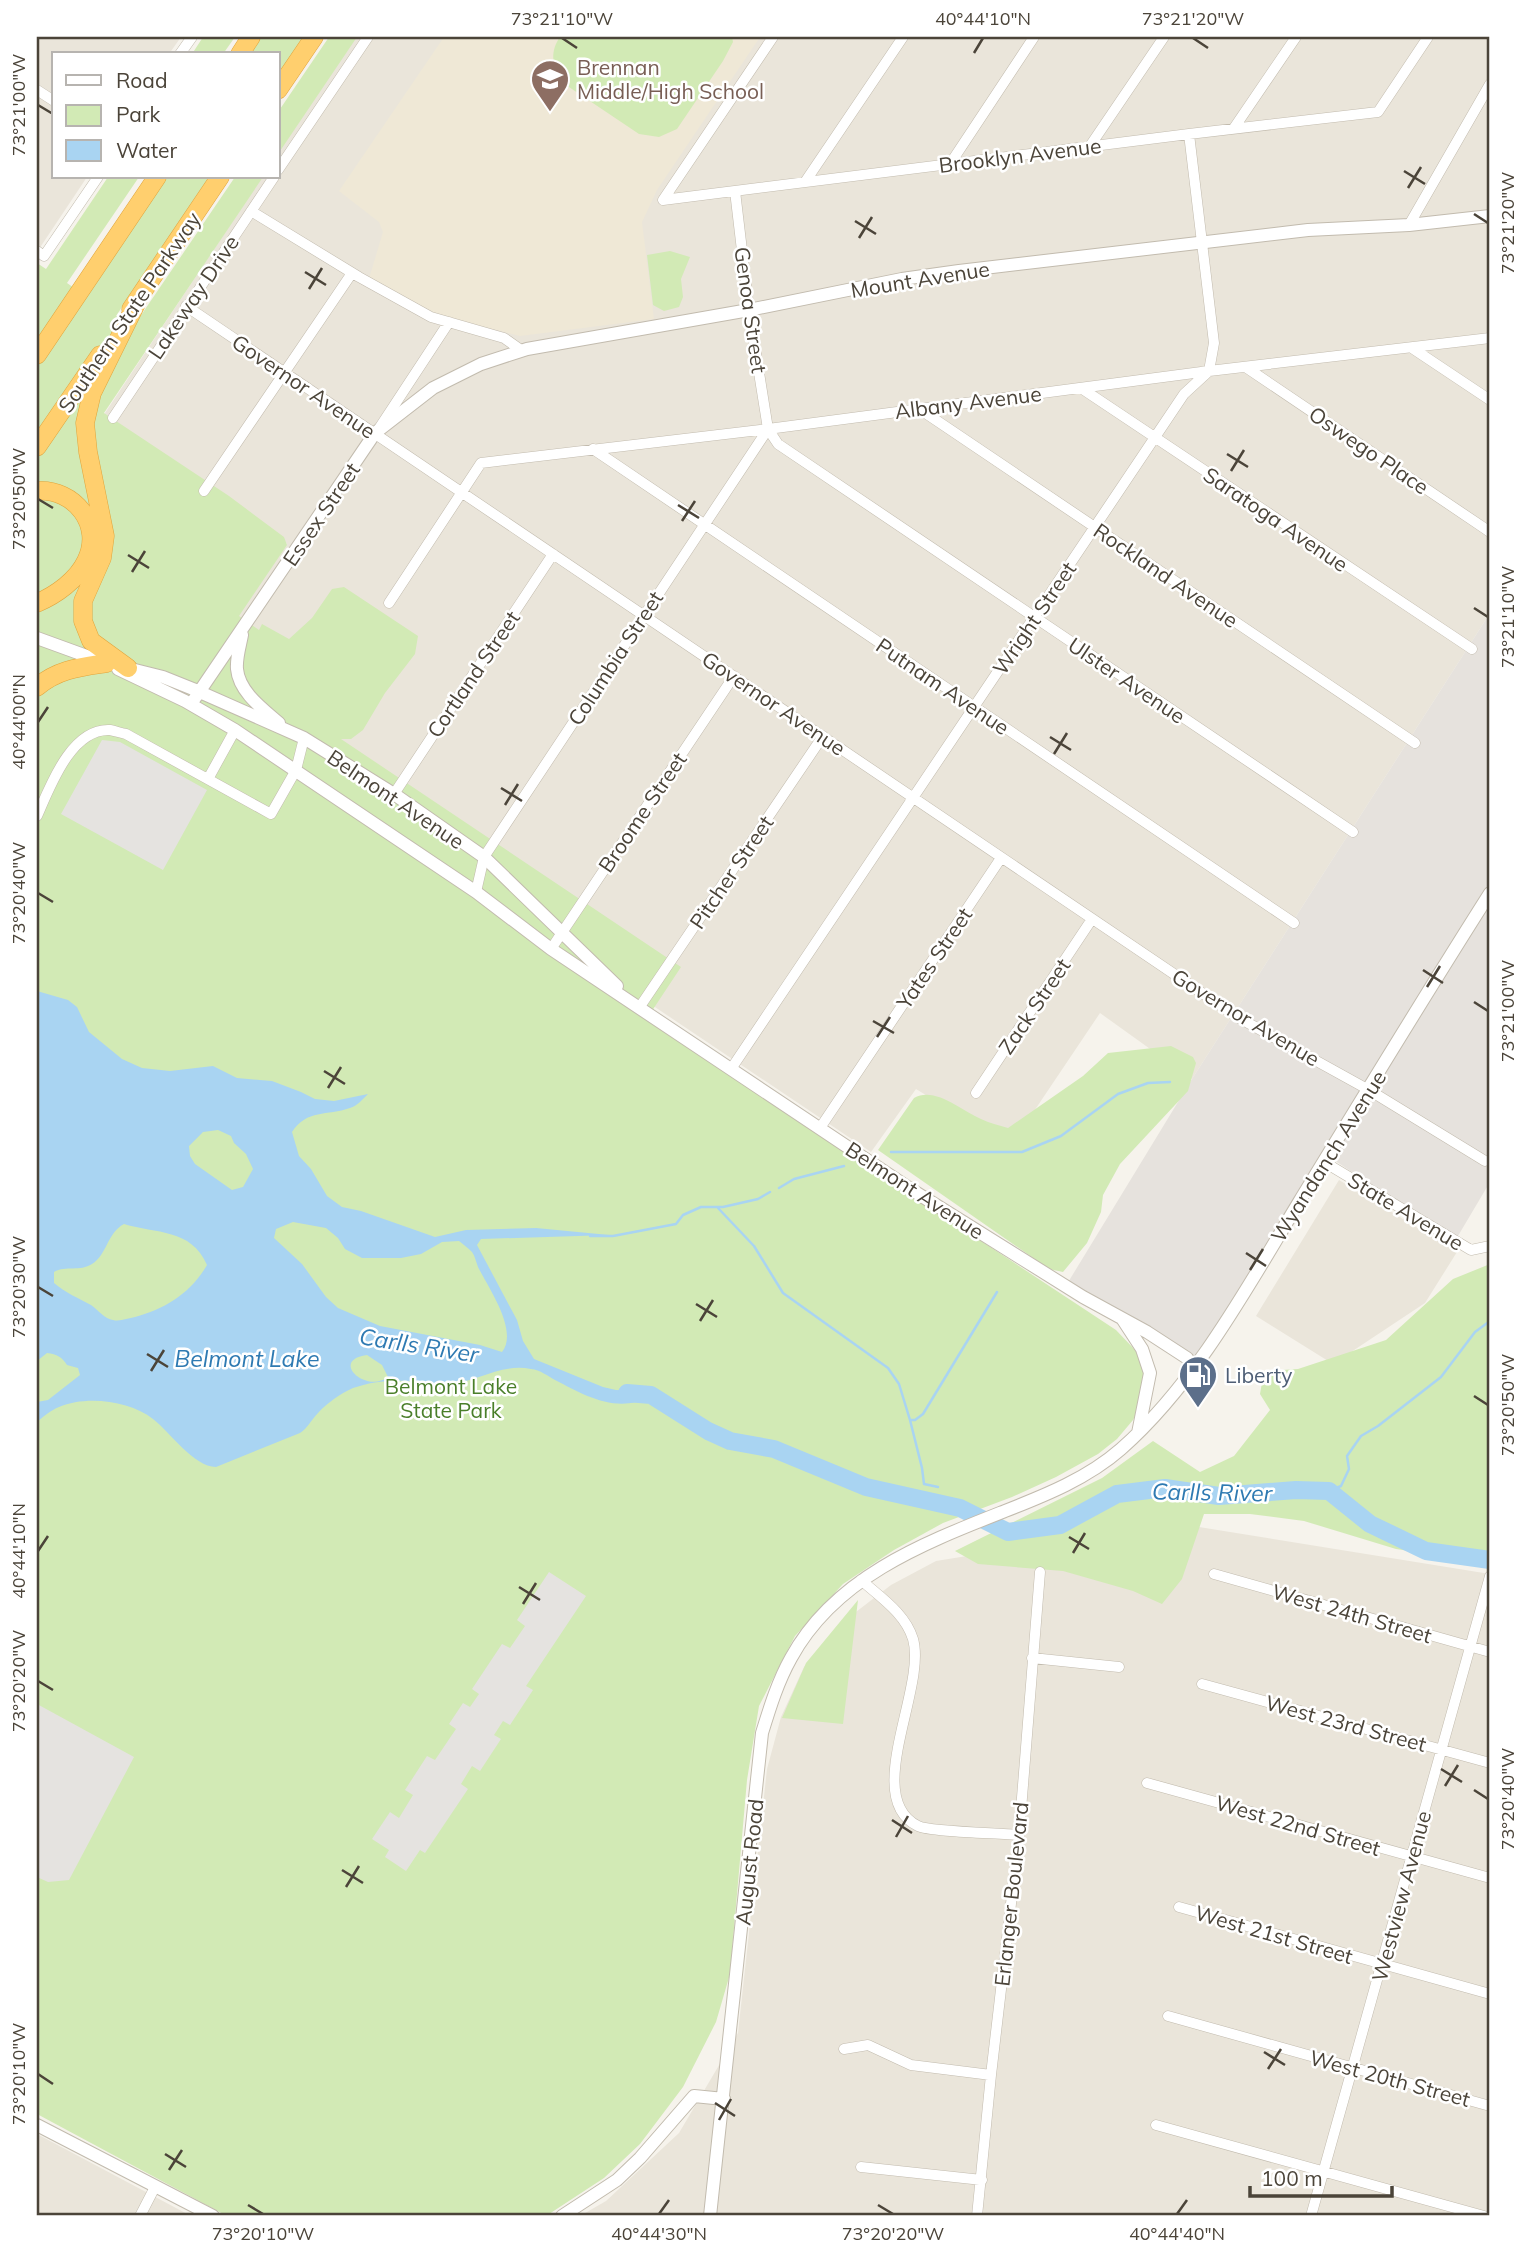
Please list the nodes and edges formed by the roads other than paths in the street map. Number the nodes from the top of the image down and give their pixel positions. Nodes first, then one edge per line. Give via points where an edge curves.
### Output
1 (191, 37) edge
2 (251, 37) edge
3 (314, 37) edge
4 (368, 37) edge
5 (773, 37) edge
6 (903, 37) edge
7 (1034, 37) edge
8 (1164, 37) edge
9 (1296, 37) edge
10 (1428, 37) edge
11 (181, 52) edge
12 (241, 52) edge
13 (1490, 84) edge
14 (280, 87) edge
15 (37, 90) edge
16 (52, 100) edge
17 (1234, 128) junction
18 (1189, 134) junction
19 (1090, 146) junction
20 (950, 164) junction
21 (280, 167) edge
22 (97, 178) edge
23 (156, 178) edge
24 (219, 178) edge
25 (273, 178) edge
26 (806, 182) junction
27 (735, 191) junction
28 (251, 211) junction
29 (1490, 216) edge
30 (1409, 225) junction
31 (1201, 242) junction
32 (41, 253) edge
33 (94, 271) junction
34 (352, 272) junction
35 (138, 300) junction
36 (186, 306) junction
37 (749, 310) junction
38 (449, 323) junction
39 (37, 335) edge
40 (1490, 338) edge
41 (1412, 348) junction
42 (521, 350) junction
43 (37, 355) edge
44 (1247, 368) junction
45 (1209, 371) junction
46 (285, 373) junction
47 (1081, 388) junction
48 (1490, 400) edge
49 (918, 408) junction
50 (113, 418) dead end
51 (768, 429) junction
52 (375, 433) junction
53 (1156, 438) junction
54 (37, 447) edge
55 (593, 449) junction
56 (37, 491) edge
57 (204, 491) dead end
58 (462, 493) junction
59 (704, 525) junction
60 (1096, 528) junction
61 (1490, 533) edge
62 (553, 554) junction
63 (37, 603) edge
64 (389, 603) dead end
65 (643, 615) junction
66 (1035, 618) junction
67 (243, 629) junction
68 (37, 638) edge
69 (1472, 649) dead end
70 (107, 663) junction
71 (128, 668) junction
72 (734, 676) junction
73 (37, 687) edge
74 (199, 692) junction
75 (191, 704) junction
76 (974, 707) junction
77 (243, 711) junction
78 (235, 730) junction
79 (286, 730) junction
80 (823, 736) junction
81 (304, 738) junction
82 (1415, 743) dead end
83 (296, 770) junction
84 (208, 779) junction
85 (394, 794) junction
86 (913, 797) junction
87 (37, 816) edge
88 (1353, 832) dead end
89 (484, 857) junction
90 (1001, 858) junction
91 (476, 892) junction
92 (1490, 893) edge
93 (1092, 919) junction
94 (1294, 923) dead end
95 (562, 933) junction
96 (551, 949) junction
97 (639, 1008) junction
98 (731, 1069) junction
99 (1369, 1090) junction
100 (976, 1093) dead end
101 (820, 1128) junction
102 (1485, 1161) dead end
103 (1324, 1162) junction
104 (1490, 1246) edge
105 (1121, 1316) junction
106 (1193, 1367) junction
107 (1138, 1433) junction
108 (980, 1521) joint
109 (1040, 1572) dead end
110 (1214, 1574) dead end
111 (1490, 1576) edge
112 (861, 1580) junction
113 (1469, 1646) junction
114 (1490, 1652) edge
115 (1032, 1658) junction
116 (1119, 1667) dead end
117 (1202, 1684) dead end
118 (1441, 1750) junction
119 (1490, 1763) edge
120 (1147, 1783) dead end
121 (1019, 1835) junction
122 (1412, 1857) junction
123 (1490, 1878) edge
124 (1180, 1907) dead end
125 (1382, 1964) junction
126 (1490, 1994) edge
127 (1168, 2016) dead end
128 (844, 2049) dead end
129 (1352, 2068) junction
130 (991, 2074) junction
131 (724, 2099) junction
132 (1490, 2106) edge
133 (37, 2125) edge
134 (1156, 2125) dead end
135 (860, 2167) dead end
136 (1324, 2172) junction
137 (982, 2180) junction
138 (155, 2187) junction
139 (139, 2216) edge
140 (213, 2216) edge
141 (562, 2216) edge
142 (710, 2216) edge
143 (977, 2216) edge
144 (1311, 2216) edge
145 (1484, 2216) edge

1 - 11 street
2 - 12 highway
3 - 14 highway
4 - 21 street
5 - 27 street, Brooklyn Avenue via 663,200
6 - 26 street
7 - 20 street
8 - 19 street
9 - 17 street
10 - 17 street, Brooklyn Avenue via 1378,112
13 - 30 street
15 - 16 street
17 - 18 street, Brooklyn Avenue
18 - 19 street, Brooklyn Avenue
18 - 31 street
19 - 20 street, Brooklyn Avenue
20 - 26 street, Brooklyn Avenue
22 - 32 street
23 - 33 highway
24 - 35 highway, Southern State Parkway
25 - 28 street, Lakeway Drive
26 - 27 street, Brooklyn Avenue
27 - 37 street, Genoa Street
28 - 34 street
28 - 36 street, Lakeway Drive
29 - 30 street, Mount Avenue
30 - 31 street, Mount Avenue
31 - 37 street, Mount Avenue via 913,278
31 - 45 street via 1214,343
33 - 39 highway
33 - 43 highway
34 - 38 street via 430,317
34 - 46 street
35 - 54 highway, Southern State Parkway
35 - 71 highway via 92,393 85,423 105,536 102,558 83,601 83,621 91,641
36 - 46 street, Governor Avenue
36 - 50 street, Lakeway Drive
37 - 42 street, Mount Avenue
37 - 51 street, Genoa Street
38 - 42 street via 504,338
38 - 52 street, Essex Street
40 - 41 street, Albany Avenue
41 - 44 street, Albany Avenue
41 - 48 street
42 - 52 street, Mount Avenue via 433,387
44 - 45 street, Albany Avenue
44 - 61 street, Oswego Place
45 - 47 street, Albany Avenue
45 - 53 street, Wright Street via 1184,394
46 - 52 street, Governor Avenue
46 - 57 street
47 - 49 street, Albany Avenue
47 - 53 street, Saratoga Avenue
49 - 51 street, Albany Avenue
49 - 60 street, Rockland Avenue
51 - 55 street, Albany Avenue
51 - 59 street, Columbia Street
51 - 66 street, Ulster Avenue via 778,444
52 - 58 street, Governor Avenue
52 - 67 street, Essex Street
53 - 60 street, Wright Street
53 - 69 street, Saratoga Avenue
55 - 58 street, Albany Avenue via 481,463
55 - 59 street, Putnam Avenue
56 - 63 highway via 58,493 75,502 87,517 92,538 88,558 79,571 62,589
58 - 62 street, Governor Avenue
58 - 64 street
59 - 65 street, Columbia Street
59 - 76 street, Putnam Avenue
60 - 66 street, Wright Street
60 - 82 street, Rockland Avenue
62 - 65 street, Governor Avenue
62 - 85 street, Cortland Street
65 - 72 street, Governor Avenue
65 - 89 street, Columbia Street
66 - 76 street, Wright Street
66 - 88 street, Ulster Avenue
67 - 74 street, Essex Street
67 - 79 street via 237,659 240,680 252,699
68 - 70 street, Belmont Avenue
70 - 71 street, Belmont Avenue
70 - 73 highway via 56,673
70 - 75 street, Belmont Avenue
71 - 74 street, Belmont Avenue
72 - 80 street, Governor Avenue
72 - 95 street, Broome Street
74 - 75 street, Essex Street
74 - 77 street, Belmont Avenue
75 - 78 street, Belmont Avenue
76 - 86 street, Wright Street
76 - 94 street, Putnam Avenue
77 - 78 street
77 - 79 street, Belmont Avenue
78 - 83 street, Belmont Avenue
78 - 84 street
79 - 81 street, Belmont Avenue
80 - 86 street, Governor Avenue
80 - 97 street, Pitcher Street
81 - 83 street
81 - 85 street, Belmont Avenue
83 - 84 street via 271,814
83 - 91 street, Belmont Avenue
84 - 87 street via 126,734 95,732 69,754
85 - 89 street, Belmont Avenue
86 - 90 street, Governor Avenue
86 - 98 street, Wright Street
89 - 91 street, Columbia Street
89 - 95 street, Belmont Avenue
90 - 93 street, Governor Avenue
90 - 101 street, Yates Street
91 - 96 street, Belmont Avenue
92 - 99 street, Wyandanch Avenue
93 - 99 street, Governor Avenue via 1239,1018
93 - 100 street, Zack Street
95 - 96 street, Broome Street
95 - 97 street, Belmont Avenue
96 - 97 street, Belmont Avenue
97 - 98 street, Belmont Avenue
98 - 101 street, Belmont Avenue
99 - 102 street, Governor Avenue
99 - 103 street, Wyandanch Avenue
101 - 105 street, Belmont Avenue via 1083,1297
103 - 104 street, State Avenue via 1471,1250
103 - 106 street, Wyandanch Avenue
105 - 106 street, Belmont Avenue via 1187,1358
105 - 107 street via 1142,1349 1150,1373
106 - 107 street, Wyandanch Avenue
107 - 108 street, Wyandanch Avenue via 1071,1483
108 - 112 street, August Road
109 - 115 street, Erlanger Boulevard
110 - 113 street, West 24th Street
111 - 113 street, Westview Avenue
112 - 121 street via 904,1619 913,1640 915,1663 893,1778 895,1799 905,1817 920,1828
112 - 131 street, August Road via 822,1615 792,1656 762,1733
113 - 114 street, West 24th Street
113 - 118 street, Westview Avenue
115 - 116 street
115 - 121 street, Erlanger Boulevard
117 - 118 street, West 23rd Street
118 - 119 street, West 23rd Street
118 - 122 street, Westview Avenue
120 - 122 street, West 22nd Street
121 - 130 street, Erlanger Boulevard
122 - 123 street, West 22nd Street
122 - 125 street, Westview Avenue
124 - 125 street, West 21st Street
125 - 126 street, West 21st Street
125 - 129 street, Westview Avenue
127 - 129 street, West 20th Street
128 - 130 street via 867,2045 911,2064
129 - 132 street, West 20th Street
129 - 136 street, Westview Avenue
130 - 137 street, Erlanger Boulevard
131 - 141 street via 694,2096 617,2180
131 - 142 street, August Road
133 - 138 street
134 - 136 street
135 - 137 street
136 - 144 street, Westview Avenue
136 - 145 street
137 - 143 street, Erlanger Boulevard
138 - 139 street
138 - 140 street

